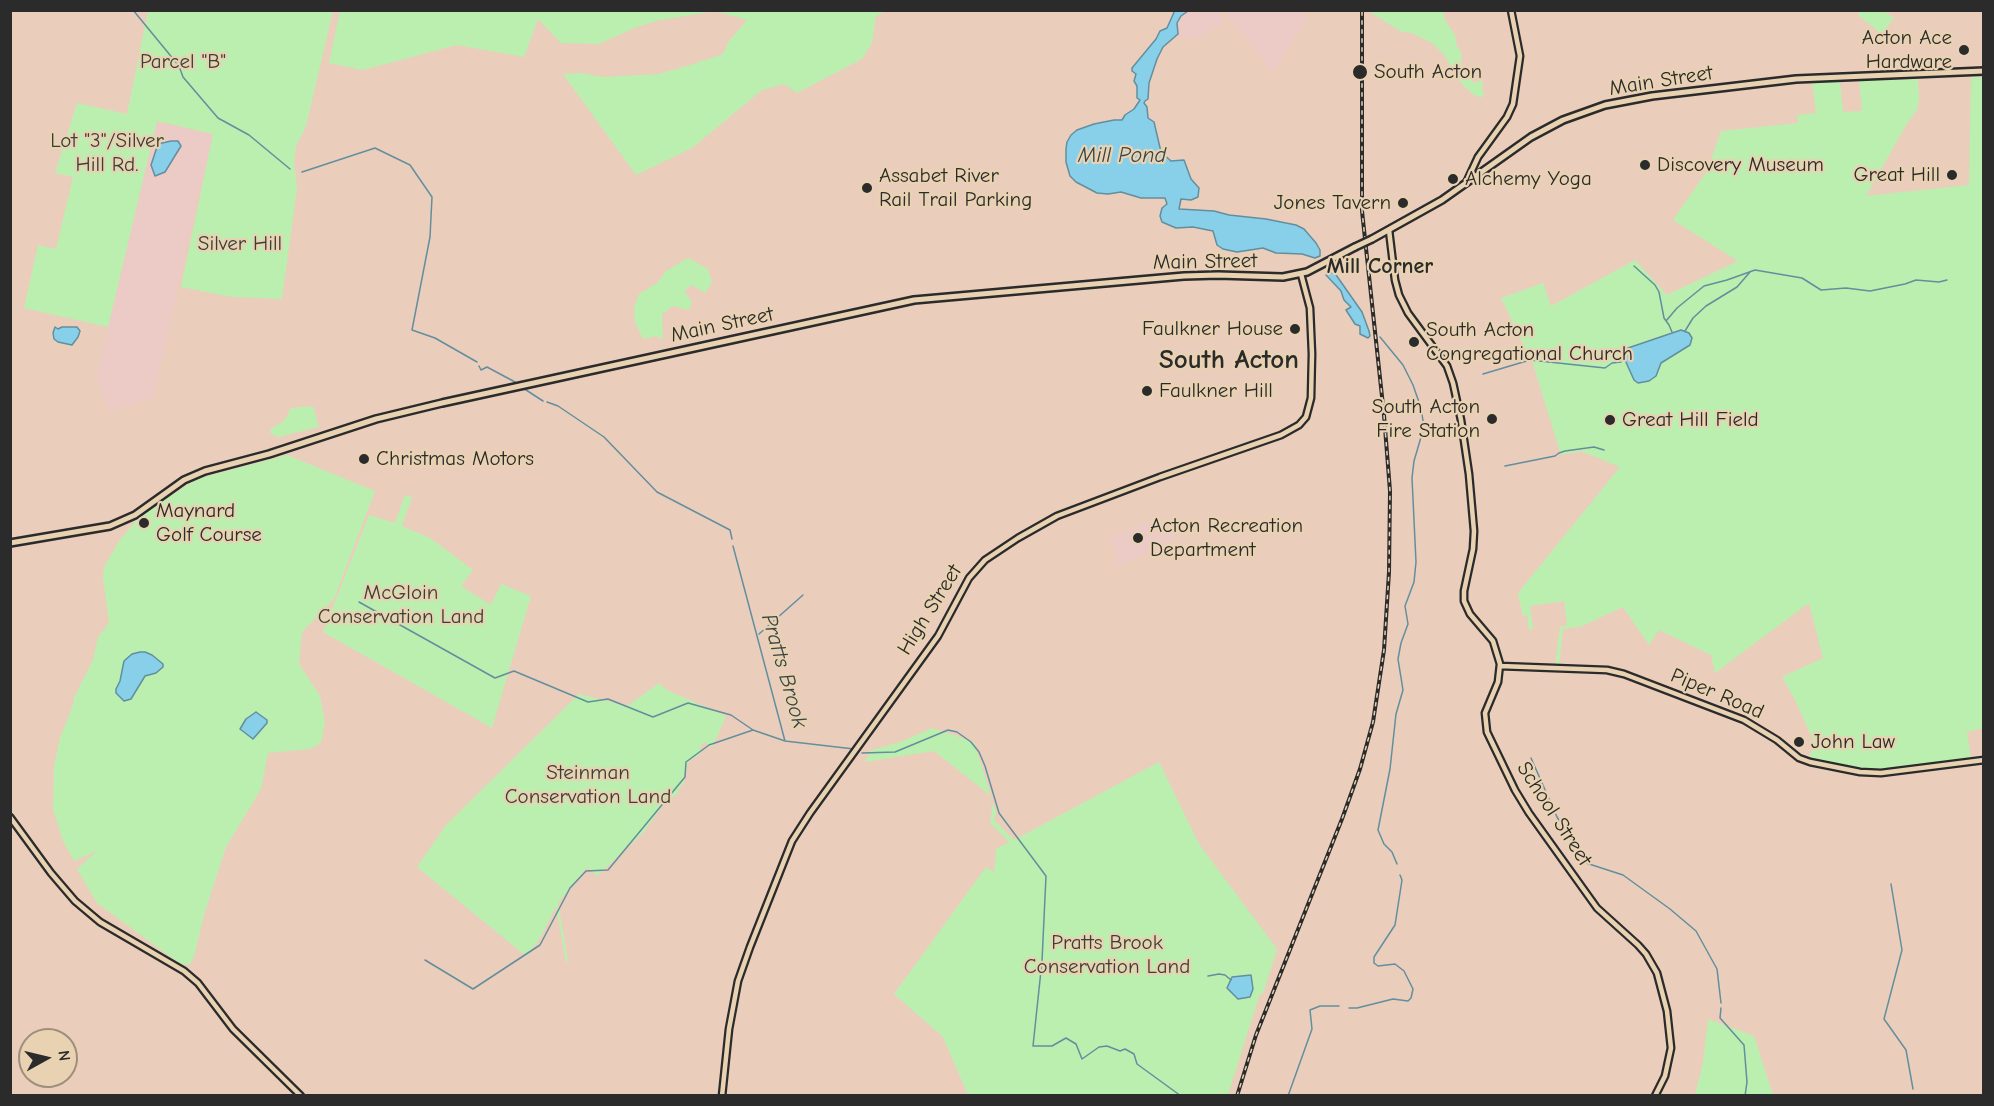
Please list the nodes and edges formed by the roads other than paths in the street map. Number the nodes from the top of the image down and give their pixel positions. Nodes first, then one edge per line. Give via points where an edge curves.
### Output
1 (1511, 10) edge
2 (1983, 71) edge
3 (1466, 183) junction
4 (1389, 230) junction
5 (1300, 274) junction
6 (10, 543) edge
7 (1500, 666) junction
8 (1983, 760) edge
9 (10, 817) edge
10 (301, 1095) edge
11 (722, 1095) edge
12 (1656, 1095) edge

1 - 3 street via 1520,56 1513,104
2 - 3 main road, Main Street via 1796,79 1619,101 1563,120 1531,137
3 - 4 main road, Main Street
4 - 5 main road, Main Street, bridge
4 - 7 street via 1401,302 1445,362 1454,386 1474,527 1464,599 1468,611 1493,641
5 - 6 main road, Main Street via 1276,278 1195,276 926,298 393,414 193,476 135,515 110,526
5 - 11 street, High Street via 1310,309 1312,354 1311,398 1306,417 1299,425 1260,443 1057,516 985,560 970,577 938,636 792,841 738,981
7 - 8 street, Piper Road via 1621,673 1744,720 1799,758 1860,772 1881,773
7 - 12 street, School Street via 1485,720 1490,740 1515,790 1598,908 1638,945 1657,974 1671,1048
9 - 10 street via 68,894 100,922 198,982 233,1029

